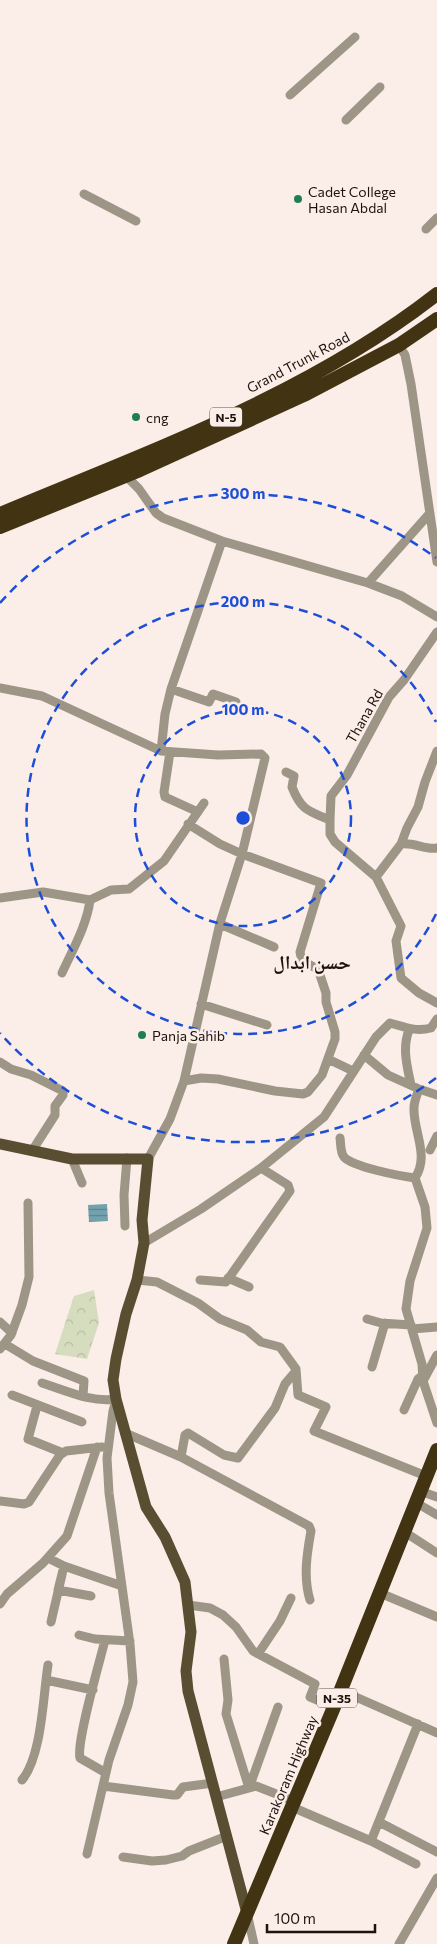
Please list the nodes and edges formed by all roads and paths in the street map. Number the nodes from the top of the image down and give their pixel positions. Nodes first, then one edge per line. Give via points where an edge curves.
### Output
1 (355, 37) dead end
2 (380, 87) dead end
3 (290, 95) dead end
4 (346, 120) dead end
5 (84, 194) dead end
6 (437, 218) edge
7 (136, 221) dead end
8 (426, 229) dead end
9 (437, 294) edge
10 (437, 319) edge
11 (399, 345) junction
12 (140, 470) junction
13 (125, 475) junction
14 (139, 489) junction
15 (430, 513) junction
16 (0, 514) edge
17 (0, 527) edge
18 (222, 541) junction
19 (437, 562) edge
20 (368, 583) junction
21 (437, 617) edge
22 (437, 632) edge
23 (0, 688) edge
24 (172, 689) junction
25 (236, 702) dead end
26 (437, 751) edge
27 (165, 752) junction
28 (286, 772) dead end
29 (204, 803) dead end
30 (198, 812) junction
31 (330, 820) junction
32 (188, 824) junction
33 (401, 844) junction
34 (437, 848) edge
35 (242, 854) junction
36 (376, 877) junction
37 (0, 898) edge
38 (90, 900) junction
39 (220, 924) junction
40 (274, 948) dead end
41 (62, 973) dead end
42 (437, 1003) edge
43 (201, 1004) junction
44 (437, 1019) edge
45 (267, 1024) dead end
46 (409, 1030) junction
47 (364, 1054) junction
48 (328, 1059) junction
49 (0, 1062) edge
50 (353, 1071) junction
51 (184, 1080) junction
52 (415, 1087) junction
53 (437, 1095) edge
54 (437, 1136) edge
55 (340, 1138) dead end
56 (0, 1144) edge
57 (430, 1150) dead end
58 (32, 1151) junction
59 (127, 1158) junction
60 (72, 1159) junction
61 (148, 1159) junction
62 (261, 1168) junction
63 (415, 1178) junction
64 (82, 1183) dead end
65 (28, 1203) dead end
66 (125, 1226) dead end
67 (144, 1244) junction
68 (228, 1278) junction
69 (138, 1280) junction
70 (200, 1280) dead end
71 (249, 1288) dead end
72 (367, 1320) dead end
73 (0, 1322) edge
74 (385, 1323) junction
75 (411, 1327) junction
76 (437, 1327) edge
77 (12, 1333) junction
78 (3, 1347) edge
79 (437, 1355) edge
80 (372, 1367) dead end
81 (296, 1371) junction
82 (423, 1378) junction
83 (42, 1383) dead end
84 (12, 1395) dead end
85 (83, 1396) junction
86 (116, 1399) junction
87 (37, 1406) junction
88 (404, 1410) dead end
89 (82, 1422) dead end
90 (437, 1422) edge
91 (125, 1433) junction
92 (108, 1446) junction
93 (97, 1448) junction
94 (437, 1450) edge
95 (62, 1453) junction
96 (181, 1457) junction
97 (426, 1476) junction
98 (418, 1496) junction
99 (437, 1497) edge
100 (0, 1501) edge
101 (437, 1515) edge
102 (403, 1531) junction
103 (437, 1552) edge
104 (48, 1558) junction
105 (64, 1566) junction
106 (122, 1586) junction
107 (58, 1590) junction
108 (380, 1593) junction
109 (91, 1596) dead end
110 (291, 1598) dead end
111 (310, 1600) dead end
112 (0, 1604) edge
113 (188, 1605) junction
114 (437, 1617) edge
115 (51, 1622) dead end
116 (79, 1635) dead end
117 (106, 1640) junction
118 (130, 1641) junction
119 (258, 1654) junction
120 (224, 1659) dead end
121 (48, 1665) dead end
122 (46, 1680) junction
123 (93, 1690) junction
124 (340, 1690) junction
125 (278, 1706) dead end
126 (334, 1707) junction
127 (418, 1724) junction
128 (437, 1733) edge
129 (106, 1773) junction
130 (22, 1780) dead end
131 (212, 1783) junction
132 (103, 1786) junction
133 (249, 1788) junction
134 (216, 1797) junction
135 (293, 1804) junction
136 (378, 1822) junction
137 (227, 1836) junction
138 (371, 1841) junction
139 (437, 1852) edge
140 (87, 1854) dead end
141 (124, 1857) dead end
142 (416, 1864) dead end
143 (437, 1878) edge
144 (247, 1913) junction
145 (234, 1944) edge
146 (254, 1944) edge
147 (399, 1944) edge

1 - 3 street
2 - 4 street
5 - 7 street
6 - 8 street
9 - 16 highway, Grand Trunk Road / N-5 via 363,347 284,390 185,437
10 - 11 highway, N-5
11 - 12 highway, N-5 via 304,395
11 - 15 street via 405,355 411,384
12 - 13 highway, N-5
12 - 14 street
13 - 14 street
13 - 17 highway, N-5
14 - 18 street via 156,513
15 - 19 street
15 - 20 street
18 - 20 street
18 - 24 street
20 - 21 street via 402,596
22 - 31 street, Thana Rd via 389,697 347,775 331,796
23 - 27 street via 42,696
24 - 25 street via 209,702 213,694
24 - 27 street via 165,714
26 - 33 street
27 - 30 street via 166,797
27 - 35 street via 264,755
28 - 31 street via 294,776 292,787 303,807
29 - 30 street
30 - 32 street
31 - 36 street, Thana Rd via 330,834 335,842
32 - 35 street
32 - 38 street via 164,861 129,889 111,890
33 - 34 street
33 - 36 street
35 - 39 street
35 - 48 street via 321,883 300,957 318,969 326,993 335,1032
36 - 42 street via 402,926 396,941 401,978
37 - 38 street via 43,892
38 - 41 street via 79,936
39 - 40 street
39 - 43 street
43 - 45 street
43 - 51 street
44 - 46 street via 431,1028
46 - 47 street via 390,1023
46 - 52 street via 406,1064
47 - 50 street
47 - 52 street via 388,1075
48 - 50 street
48 - 51 street via 322,1075 303,1094 218,1079
49 - 58 street via 63,1092 55,1106 55,1115
50 - 62 street via 324,1117
51 - 61 street via 170,1119
52 - 53 street
52 - 63 street via 414,1109 421,1169
54 - 57 street
55 - 63 street via 342,1155 349,1161 396,1176
56 - 58 main road
58 - 60 main road
59 - 60 main road
59 - 61 main road
59 - 66 street
60 - 64 street
61 - 67 main road via 142,1220
62 - 67 street
62 - 68 street via 290,1190
63 - 75 street via 425,1207 427,1228 408,1291 406,1309
65 - 77 street via 29,1277
67 - 69 main road
68 - 70 street via 223,1282
68 - 71 street
69 - 81 street via 157,1282 247,1330 261,1342 280,1347
69 - 86 main road via 116,1359 113,1380
72 - 74 street
73 - 77 street
74 - 75 street
74 - 80 street
75 - 76 street
75 - 82 street
77 - 78 street
78 - 85 street via 84,1381
79 - 82 street
81 - 96 street via 271,1414 238,1458 224,1455 188,1433
81 - 97 street via 298,1396 326,1407 314,1431
82 - 88 street via 418,1379
82 - 90 street
83 - 85 street
84 - 87 street
85 - 86 street
86 - 91 main road
86 - 92 street
87 - 89 street
87 - 95 street via 28,1439
91 - 96 street
91 - 113 main road via 146,1507 175,1558 185,1582
92 - 93 street
92 - 106 street via 109,1493
93 - 95 street
93 - 104 street via 67,1536
94 - 97 highway, Karakoram Highway / N-35
95 - 100 street via 29,1502
96 - 111 street via 309,1526 306,1562
97 - 98 highway, Karakoram Highway / N-35
98 - 99 street
98 - 101 street
98 - 102 highway, Karakoram Highway / N-35
102 - 103 street
102 - 108 highway, Karakoram Highway / N-35
104 - 105 street
104 - 112 street
105 - 106 street
105 - 107 street
106 - 118 street
107 - 109 street
107 - 115 street
108 - 114 street
108 - 124 highway, Karakoram Highway / N-35
110 - 119 street
113 - 119 street via 210,1608 223,1615
113 - 131 main road via 191,1632 186,1671 188,1691
116 - 117 street
117 - 118 street
117 - 123 street
118 - 129 street via 132,1692
119 - 126 street via 315,1684 310,1696
120 - 133 street via 228,1700 226,1714
121 - 122 street
122 - 123 street
122 - 130 street via 35,1756 30,1771
123 - 129 street via 79,1755
124 - 126 highway, Karakoram Highway / N-35
124 - 127 street
125 - 133 street
126 - 135 highway, Karakoram Highway / N-35
127 - 128 street
127 - 136 street
129 - 132 street
131 - 132 street via 183,1787 177,1795
131 - 134 main road
132 - 140 street
133 - 134 street
133 - 135 street via 256,1786
134 - 137 main road
135 - 138 street
135 - 144 highway, Karakoram Highway / N-35
136 - 138 street
136 - 139 street
137 - 141 street via 166,1860
137 - 144 main road
138 - 142 street
143 - 147 street
144 - 145 highway, Karakoram Highway / N-35
144 - 146 street

